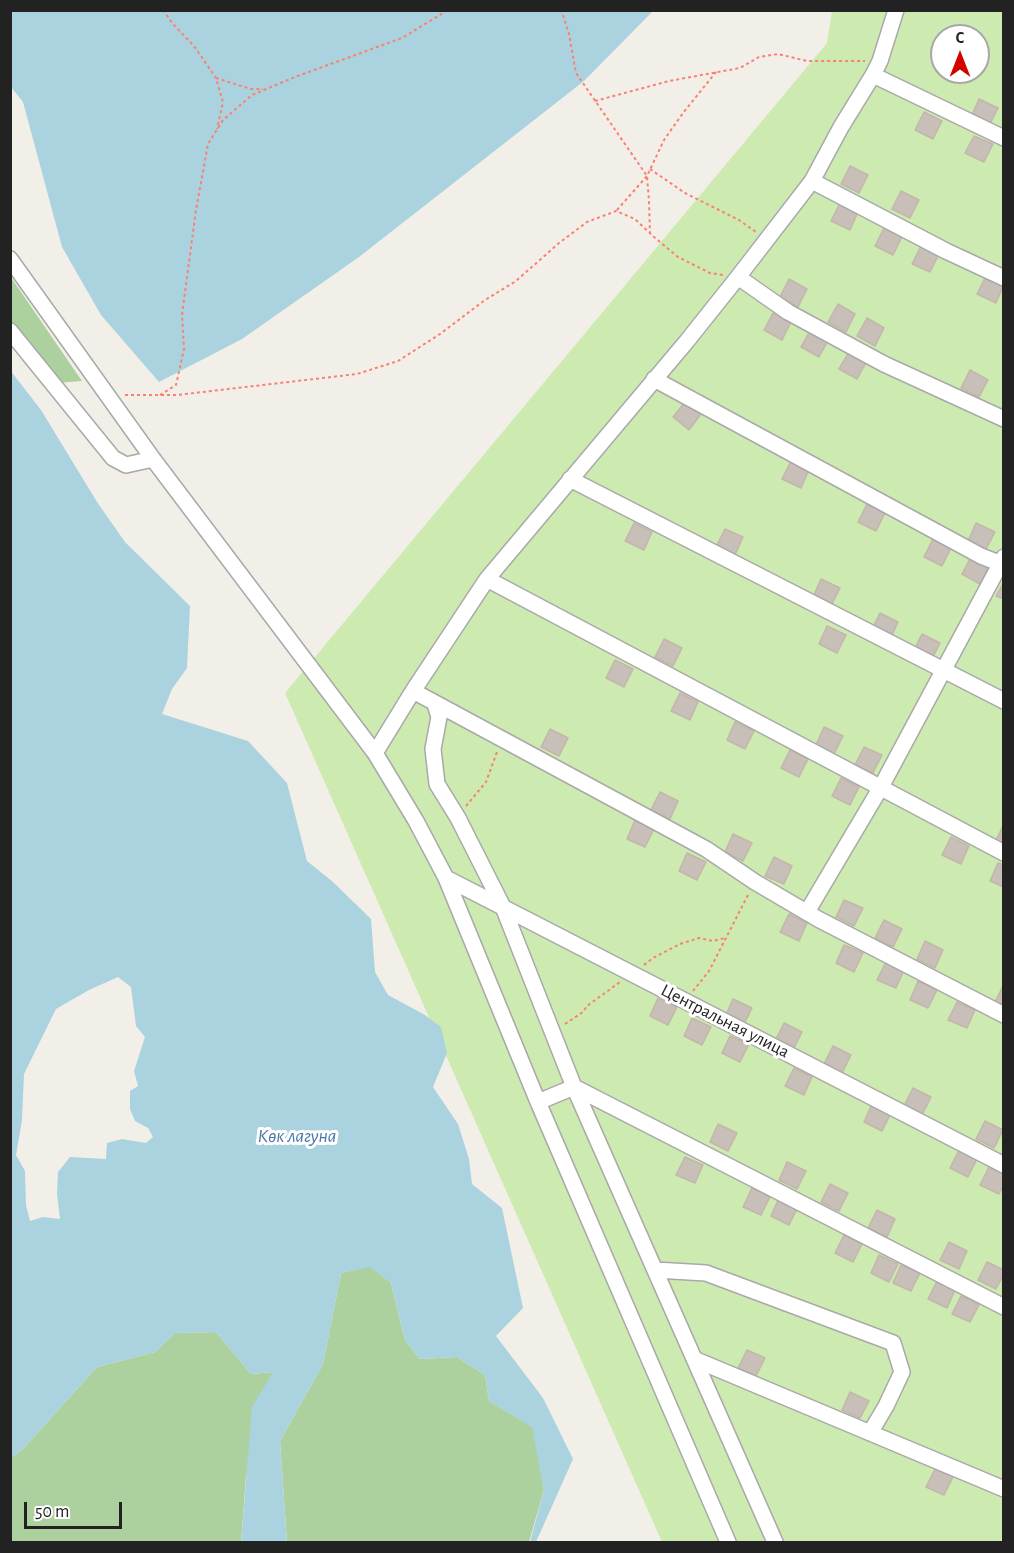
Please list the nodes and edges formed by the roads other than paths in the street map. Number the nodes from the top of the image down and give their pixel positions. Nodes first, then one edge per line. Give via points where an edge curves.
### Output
1 (896, 10) edge
2 (876, 68) junction
3 (1004, 138) edge
4 (812, 181) junction
5 (10, 259) edge
6 (738, 277) junction
7 (1004, 278) edge
8 (10, 331) edge
9 (654, 379) junction
10 (1004, 419) edge
11 (153, 459) junction
12 (570, 479) junction
13 (1003, 562) edge
14 (486, 579) junction
15 (944, 670) junction
16 (413, 691) junction
17 (1004, 701) edge
18 (435, 704) junction
19 (375, 753) junction
20 (881, 787) junction
21 (1004, 853) edge
22 (446, 878) junction
23 (502, 907) junction
24 (807, 912) junction
25 (1004, 1015) edge
26 (574, 1087) junction
27 (538, 1102) junction
28 (1004, 1165) edge
29 (655, 1270) junction
30 (1004, 1307) edge
31 (694, 1359) junction
32 (870, 1433) junction
33 (1004, 1488) edge
34 (775, 1538) edge
35 (728, 1542) edge

1 - 2 street
2 - 3 street
2 - 4 street
4 - 6 street
4 - 7 street
5 - 11 street
6 - 9 street
6 - 10 street via 788,312 884,364
8 - 11 street via 113,458 126,465
9 - 12 street
9 - 13 street via 981,556
11 - 19 street
12 - 14 street
12 - 15 street
13 - 15 street
14 - 16 street
14 - 20 street
15 - 17 street
15 - 20 street
16 - 18 street
16 - 19 street
18 - 23 street via 439,717 433,749 437,784
18 - 24 street via 706,849
19 - 22 street
20 - 21 street
20 - 24 street
22 - 23 street, Центральная улица
22 - 27 street
23 - 26 street
23 - 28 street, Центральная улица
24 - 25 street
26 - 27 street
26 - 29 street
26 - 30 street
27 - 35 street
29 - 31 street
29 - 32 street via 706,1273 893,1343 902,1372
31 - 32 street
31 - 34 street
32 - 33 street

